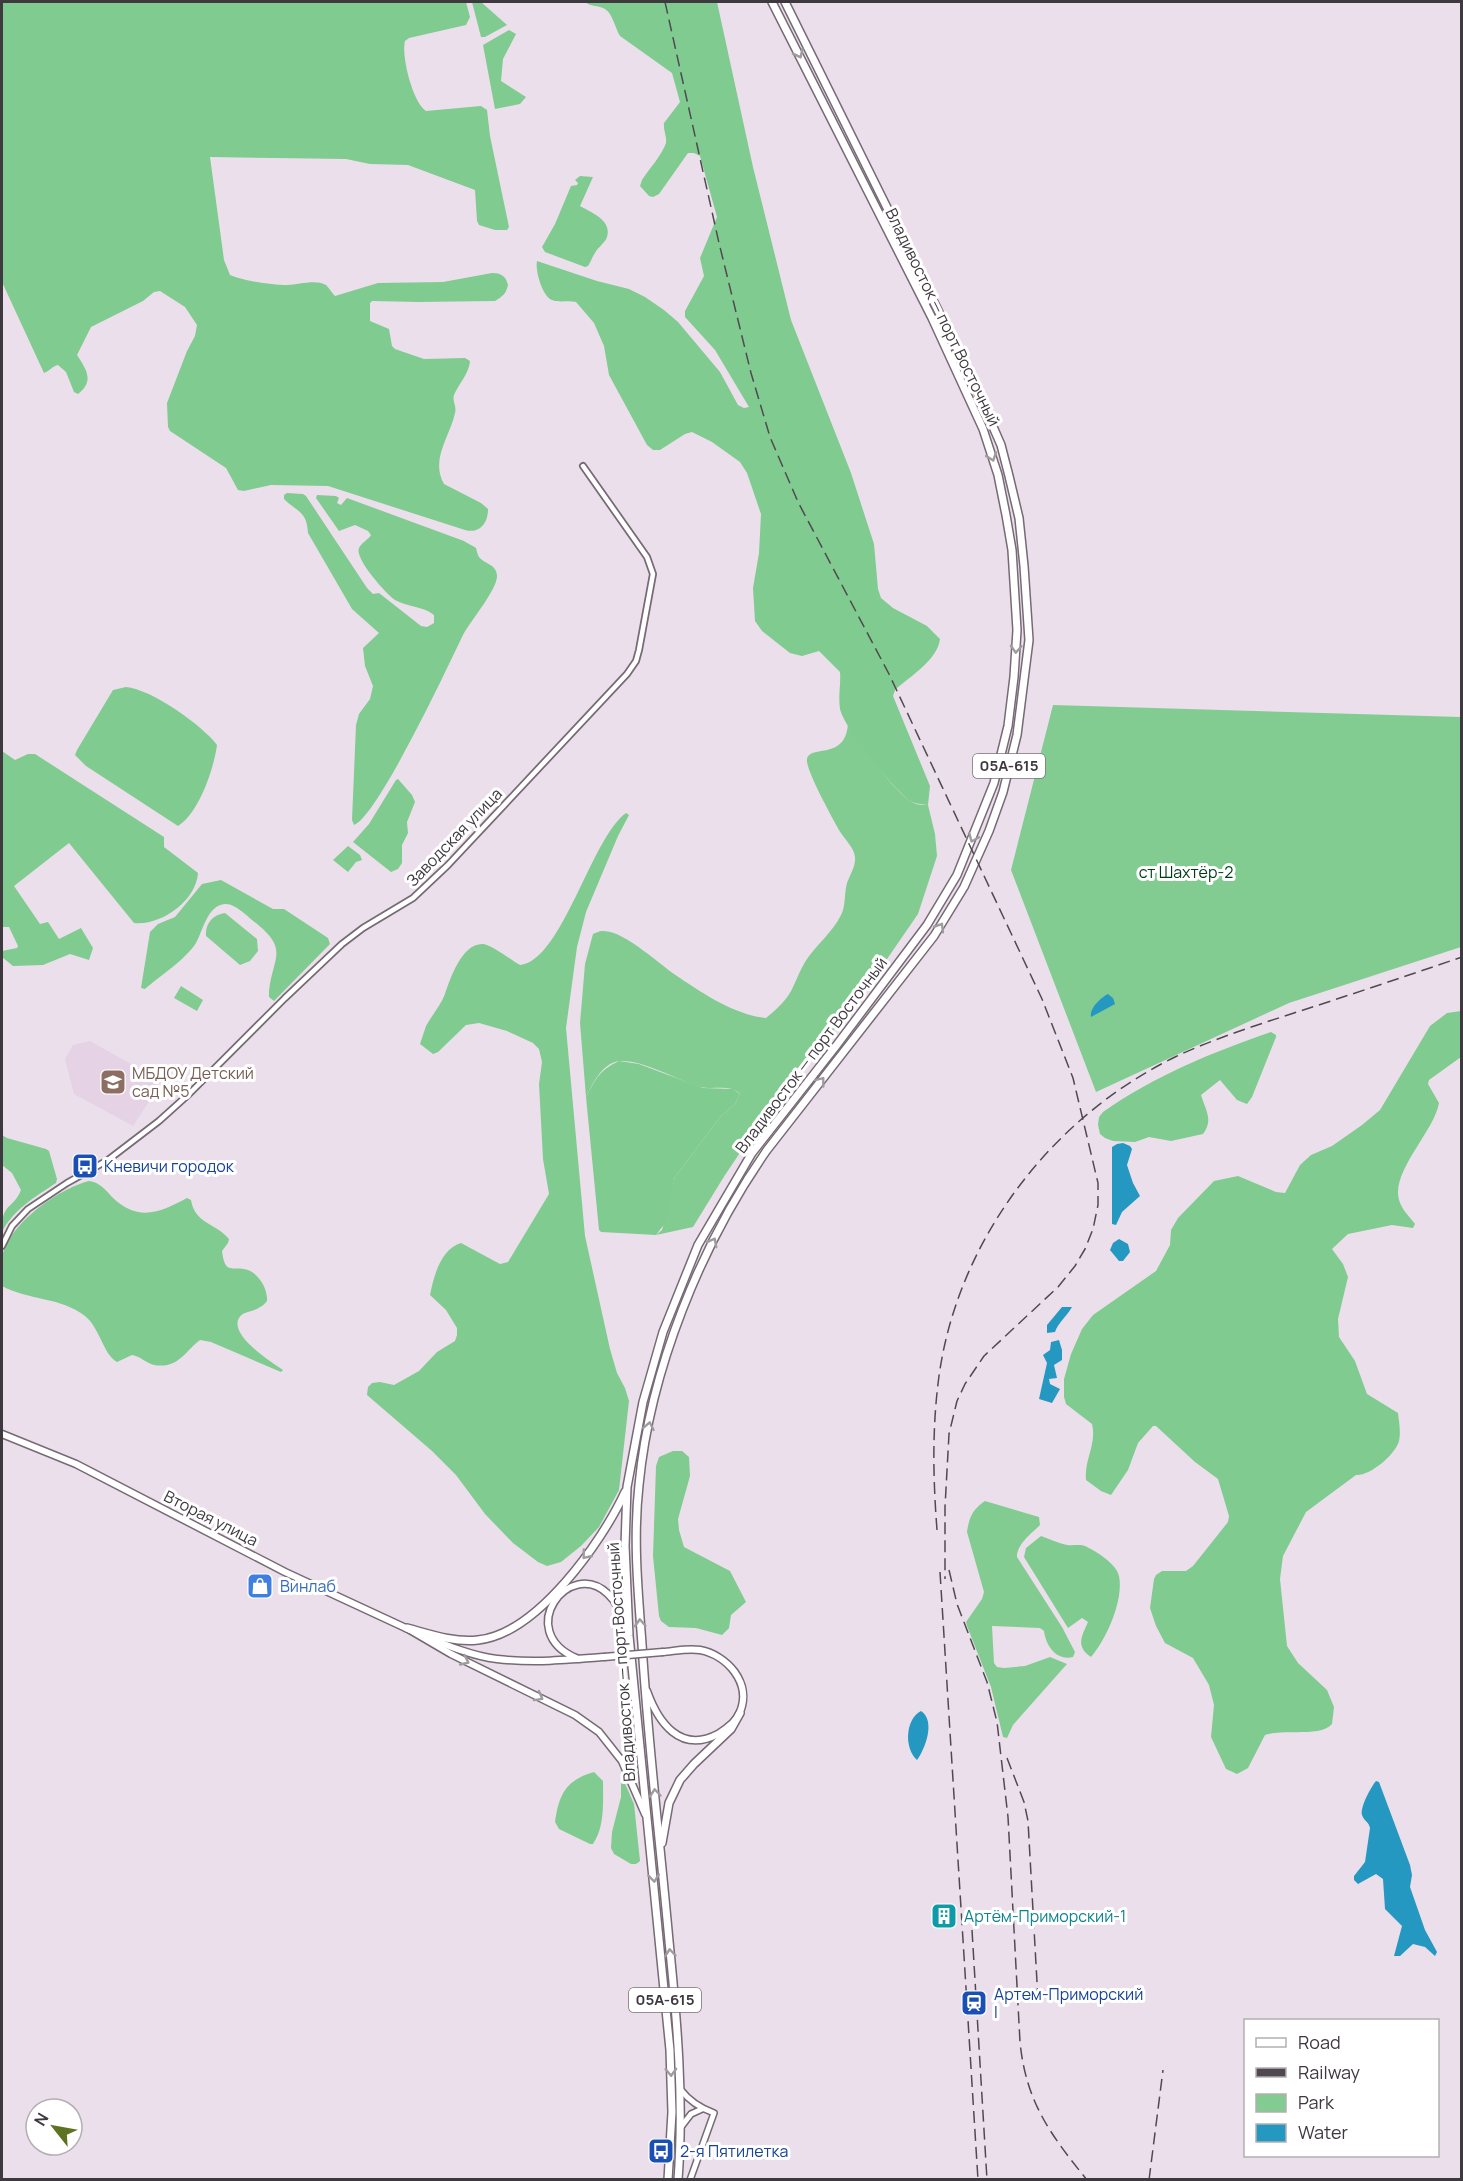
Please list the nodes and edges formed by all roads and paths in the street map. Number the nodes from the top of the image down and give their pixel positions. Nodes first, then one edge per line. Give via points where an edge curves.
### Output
1 (772, 2) edge
2 (784, 2) edge
3 (583, 466) dead end
4 (2, 1246) edge
5 (2, 1434) edge
6 (627, 1487) junction
7 (406, 1628) junction
8 (629, 1636) junction
9 (580, 1659) junction
10 (644, 1682) junction
11 (740, 1713) junction
12 (648, 1820) junction
13 (660, 1851) junction
14 (681, 2090) junction
15 (702, 2109) junction
16 (681, 2127) junction
17 (668, 2180) edge
18 (678, 2180) edge
19 (690, 2180) edge

1 -> 6 highway, Владивосток — порт Восточный / 05А-615 via 932,318 983,429 998,475 1012,550 1017,630 1014,677 1008,726 994,783 957,875 927,925 752,1153 698,1245 652,1366
10 -> 2 highway, Владивосток — порт Восточный / 05А-615 via 637,1566 639,1484 654,1401 677,1326 708,1251 746,1181 934,936 964,887 1003,792 1017,735 1029,640 1018,518 1001,445
3 - 4 street, Заводская улица via 651,565 651,590 632,667 419,892 346,940 159,1121 108,1160 28,1209 12,1226
5 - 7 main road, Вторая улица via 76,1464 285,1572
6 -> 7 highway via 590,1551 524,1623 478,1640 458,1640
6 - 8 highway, Владивосток — порт Восточный / 05А-615
7 - 9 main road via 495,1659
7 -> 12 main road via 575,1715 599,1732 622,1761
8 - 9 main road via 618,1606 598,1587 588,1584 562,1592 548,1612 548,1628 565,1653
8 - 12 highway, Владивосток — порт Восточный / 05А-615
9 - 11 main road, bridge via 700,1650 710,1653 735,1670 742,1688
10 - 11 main road via 654,1710 666,1727 689,1740 713,1736
13 -> 10 highway, Владивосток — порт Восточный / 05А-615
11 - 13 highway via 731,1730 680,1780 669,1803
12 -> 17 highway, Владивосток — порт Восточный / 05А-615 via 670,2050
14 -> 13 highway, Владивосток — порт Восточный / 05А-615
14 - 15 main road
14 - 16 highway, Владивосток — порт Восточный / 05А-615
15 - 16 main road via 691,2114
15 - 19 main road via 714,2113
16 - 18 highway, Владивосток — порт Восточный / 05А-615

